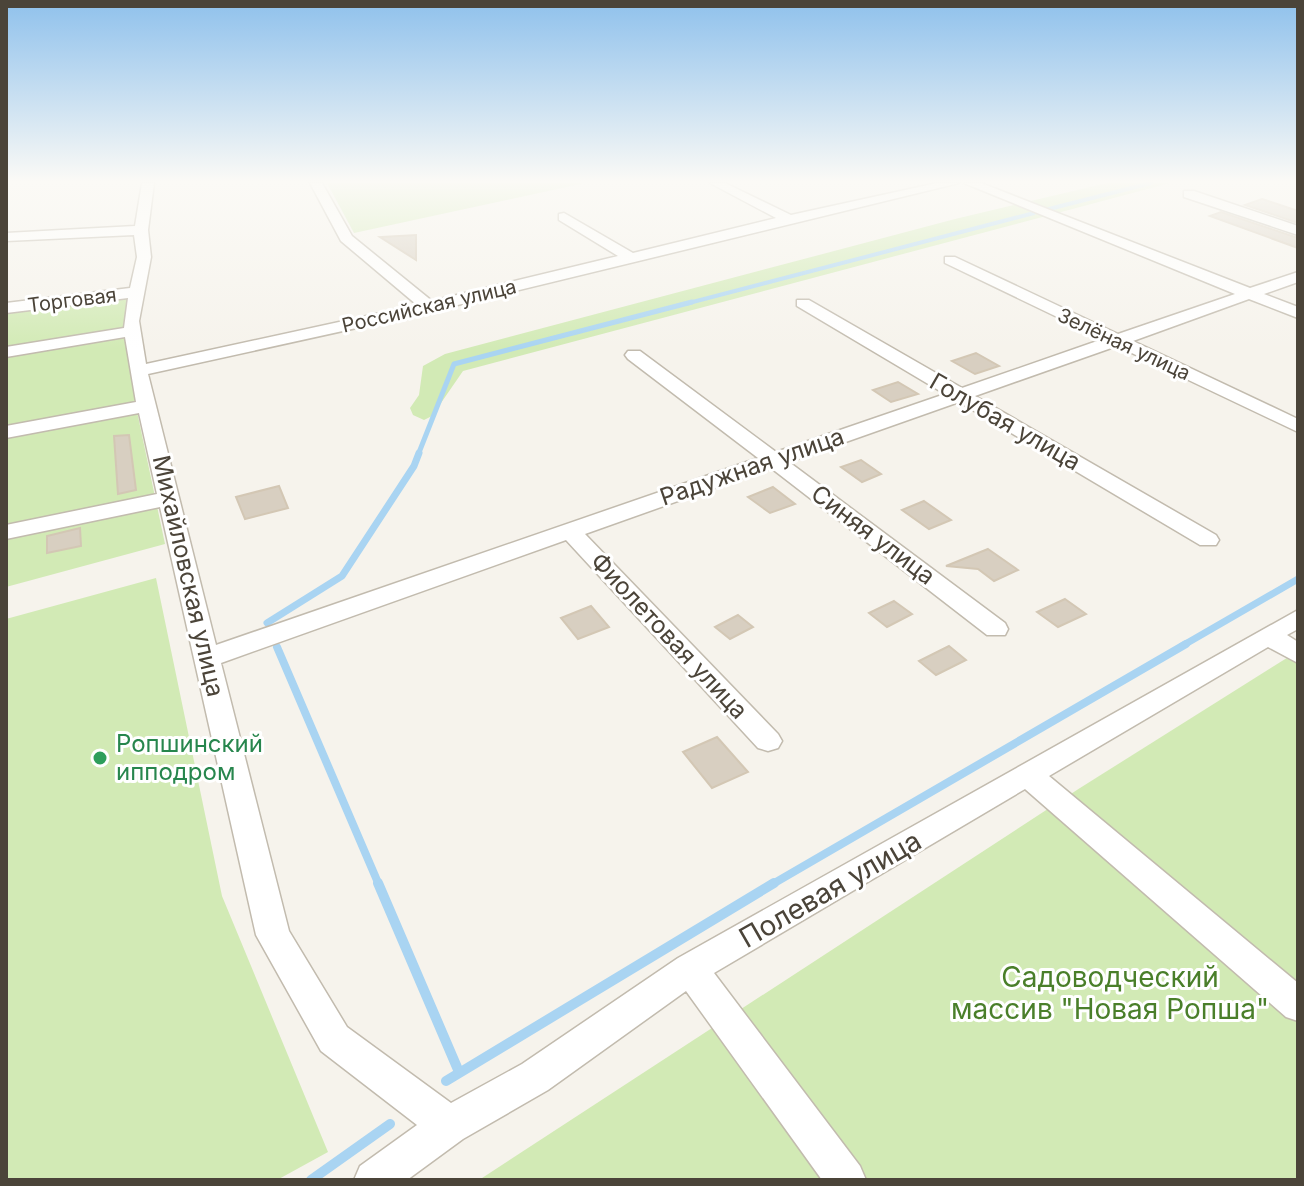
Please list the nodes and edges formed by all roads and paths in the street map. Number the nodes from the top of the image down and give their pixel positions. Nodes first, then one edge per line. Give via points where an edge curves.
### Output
1 (142, 238) edge
2 (346, 238) edge
3 (599, 238) edge
4 (708, 238) edge
5 (1110, 238) edge
6 (630, 257) junction
7 (950, 260) dead end
8 (1298, 277) edge
9 (137, 292) junction
10 (1250, 294) junction
11 (803, 303) dead end
12 (429, 307) junction
13 (6, 308) edge
14 (1298, 313) edge
15 (133, 331) junction
16 (1116, 340) junction
17 (6, 352) edge
18 (634, 355) dead end
19 (138, 371) junction
20 (959, 395) junction
21 (147, 406) junction
22 (1298, 426) edge
23 (6, 432) edge
24 (773, 460) junction
25 (170, 498) junction
26 (570, 531) junction
27 (6, 532) edge
28 (1208, 540) dead end
29 (1298, 618) edge
30 (996, 629) dead end
31 (1269, 636) junction
32 (1298, 654) edge
33 (207, 658) junction
34 (768, 741) dead end
35 (1028, 775) junction
36 (690, 969) junction
37 (1298, 1005) edge
38 (449, 1125) junction
39 (374, 1180) edge
40 (846, 1180) edge

1 - 9 street, Михайловская улица
2 - 12 street
3 - 6 street
4 - 6 street, Российская улица
5 - 10 street
6 - 12 street, Российская улица
7 - 16 street, Зелёная улица
8 - 10 street, Радужная улица
9 - 13 street, Торговая
9 - 15 street, Михайловская улица
10 - 14 street
10 - 16 street, Радужная улица
11 - 20 street, Голубая улица
12 - 19 street, Российская улица
15 - 17 street
15 - 19 street, Михайловская улица
16 - 20 street, Радужная улица
16 - 22 street, Зелёная улица
18 - 24 street, Синяя улица
19 - 21 street, Михайловская улица
20 - 24 street, Радужная улица
20 - 28 street, Голубая улица
21 - 23 street
21 - 25 street, Михайловская улица
24 - 26 street, Радужная улица
24 - 30 street, Синяя улица
25 - 27 street
25 - 33 street, Михайловская улица
26 - 33 street, Радужная улица
26 - 34 street, Фиолетовая улица
29 - 31 street, Полевая улица
31 - 32 street
31 - 35 street, Полевая улица
33 - 38 street, Михайловская улица via 273,935 334,1039
35 - 36 street, Полевая улица
35 - 37 street
36 - 38 street, Полевая улица via 535,1077
36 - 40 street
38 - 39 street, Полевая улица

